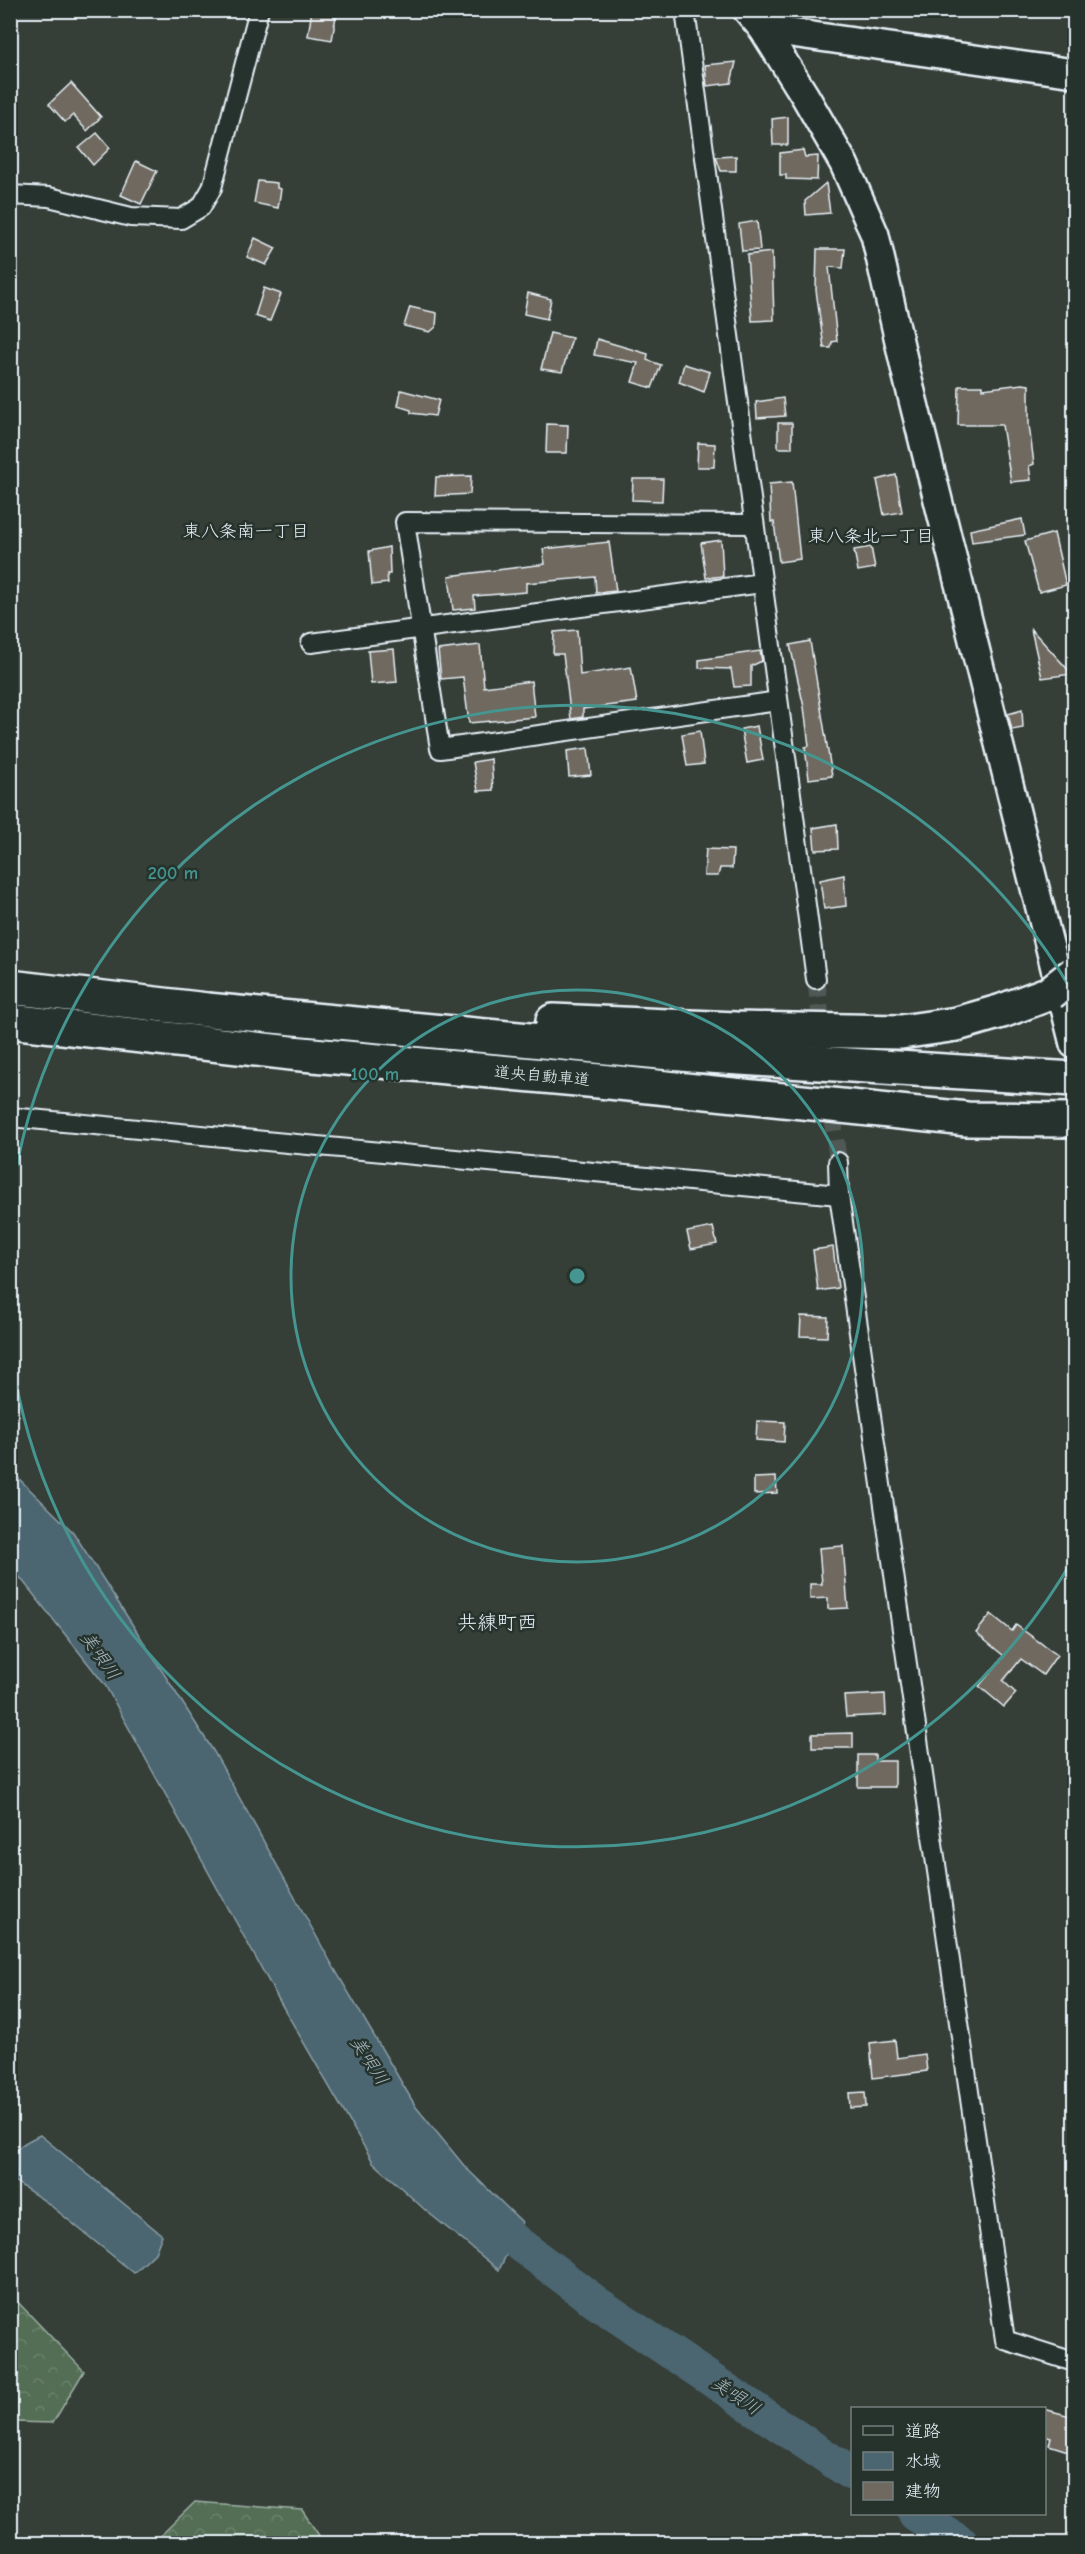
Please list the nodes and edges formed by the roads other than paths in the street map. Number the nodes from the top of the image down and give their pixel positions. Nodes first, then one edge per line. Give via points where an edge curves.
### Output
1 (260, 10) edge
2 (684, 10) edge
3 (755, 20) edge
4 (1074, 73) edge
5 (10, 195) edge
6 (754, 524) junction
7 (762, 583) junction
8 (421, 628) junction
9 (310, 643) dead end
10 (778, 701) junction
11 (816, 979) tunnel mouth
12 (1062, 983) edge
13 (10, 987) edge
14 (207, 1010) junction
15 (10, 1021) edge
16 (1074, 1044) edge
17 (1072, 1079) edge
18 (10, 1117) edge
19 (967, 1119) junction
20 (1074, 1120) edge
21 (1074, 1140) edge
22 (838, 1162) tunnel mouth
23 (839, 1195) junction
24 (1074, 2362) edge

1 - 5 street via 212,188 201,207 181,219 131,217 49,197
2 - 6 street
3 - 4 street
3 - 16 street via 844,164 874,235
6 - 7 street
6 - 8 street via 405,522
7 - 8 street
7 - 10 street
8 - 9 street
8 - 10 street via 440,750
10 - 11 street
12 - 14 highway via 1002,1011 957,1024 901,1032
13 - 14 highway, 道央自動車道
14 - 17 highway, 道央自動車道 via 693,1055
15 - 19 highway, 道央自動車道 via 291,1053
18 - 23 street
19 - 20 highway, 道央自動車道
19 - 21 highway
22 - 23 street
23 - 24 street via 1005,2340

